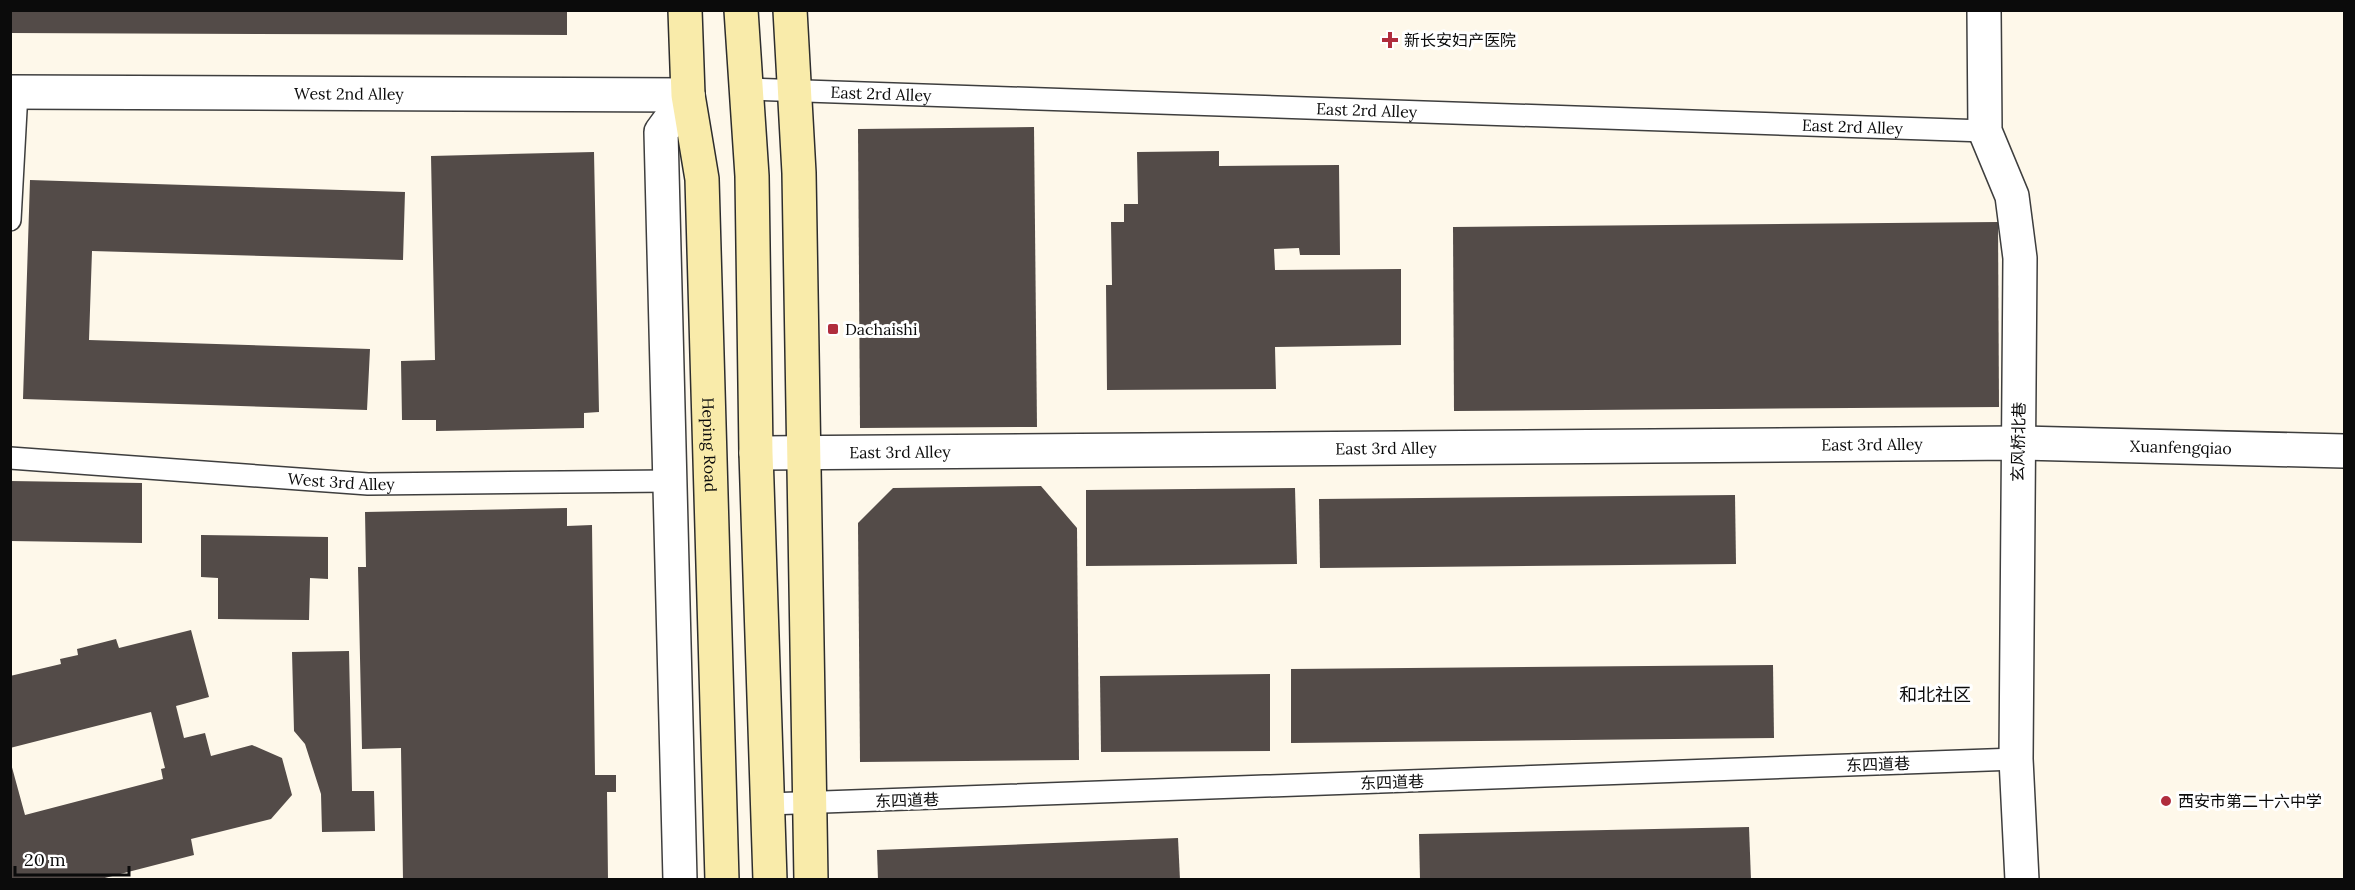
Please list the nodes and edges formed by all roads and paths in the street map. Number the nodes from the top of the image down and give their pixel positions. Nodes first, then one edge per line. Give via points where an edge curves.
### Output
1 (685, 10) edge
2 (741, 10) edge
3 (790, 10) edge
4 (1984, 10) edge
5 (747, 89) junction
6 (794, 90) junction
7 (14, 92) edge
8 (688, 94) junction
9 (1985, 131) junction
10 (10, 220) edge
11 (2017, 442) junction
12 (2344, 451) edge
13 (756, 453) junction
14 (804, 453) junction
15 (10, 458) edge
16 (670, 481) junction
17 (2016, 759) junction
18 (809, 803) junction
19 (768, 804) junction
20 (680, 879) edge
21 (722, 879) edge
22 (770, 879) edge
23 (811, 879) edge
24 (2022, 879) edge

1 - 8 main road, Heping Road
2 - 5 main road
3 - 6 main road
4 - 9 street, 玄风桥北巷
5 - 6 lane, East 2rd Alley
5 - 13 main road
6 - 9 lane, East 2rd Alley
6 - 14 main road
7 - 8 street, West 2nd Alley
7 - 10 lane
8 - 16 street via 661,132
8 - 21 main road, Heping Road via 702,179
9 - 11 street, 玄风桥北巷 via 2012,195 2020,258
11 - 12 street, Xuanfengqiao
11 - 14 street, East 3rd Alley
11 - 17 street, 玄风桥北巷
13 - 14 street, East 3rd Alley
13 - 19 main road
14 - 18 main road
15 - 16 lane, West 3rd Alley via 369,484
16 - 20 street
17 - 18 lane, 东四道巷
17 - 24 street, 玄风桥北巷
18 - 19 lane, 东四道巷
18 - 23 main road
19 - 22 main road

